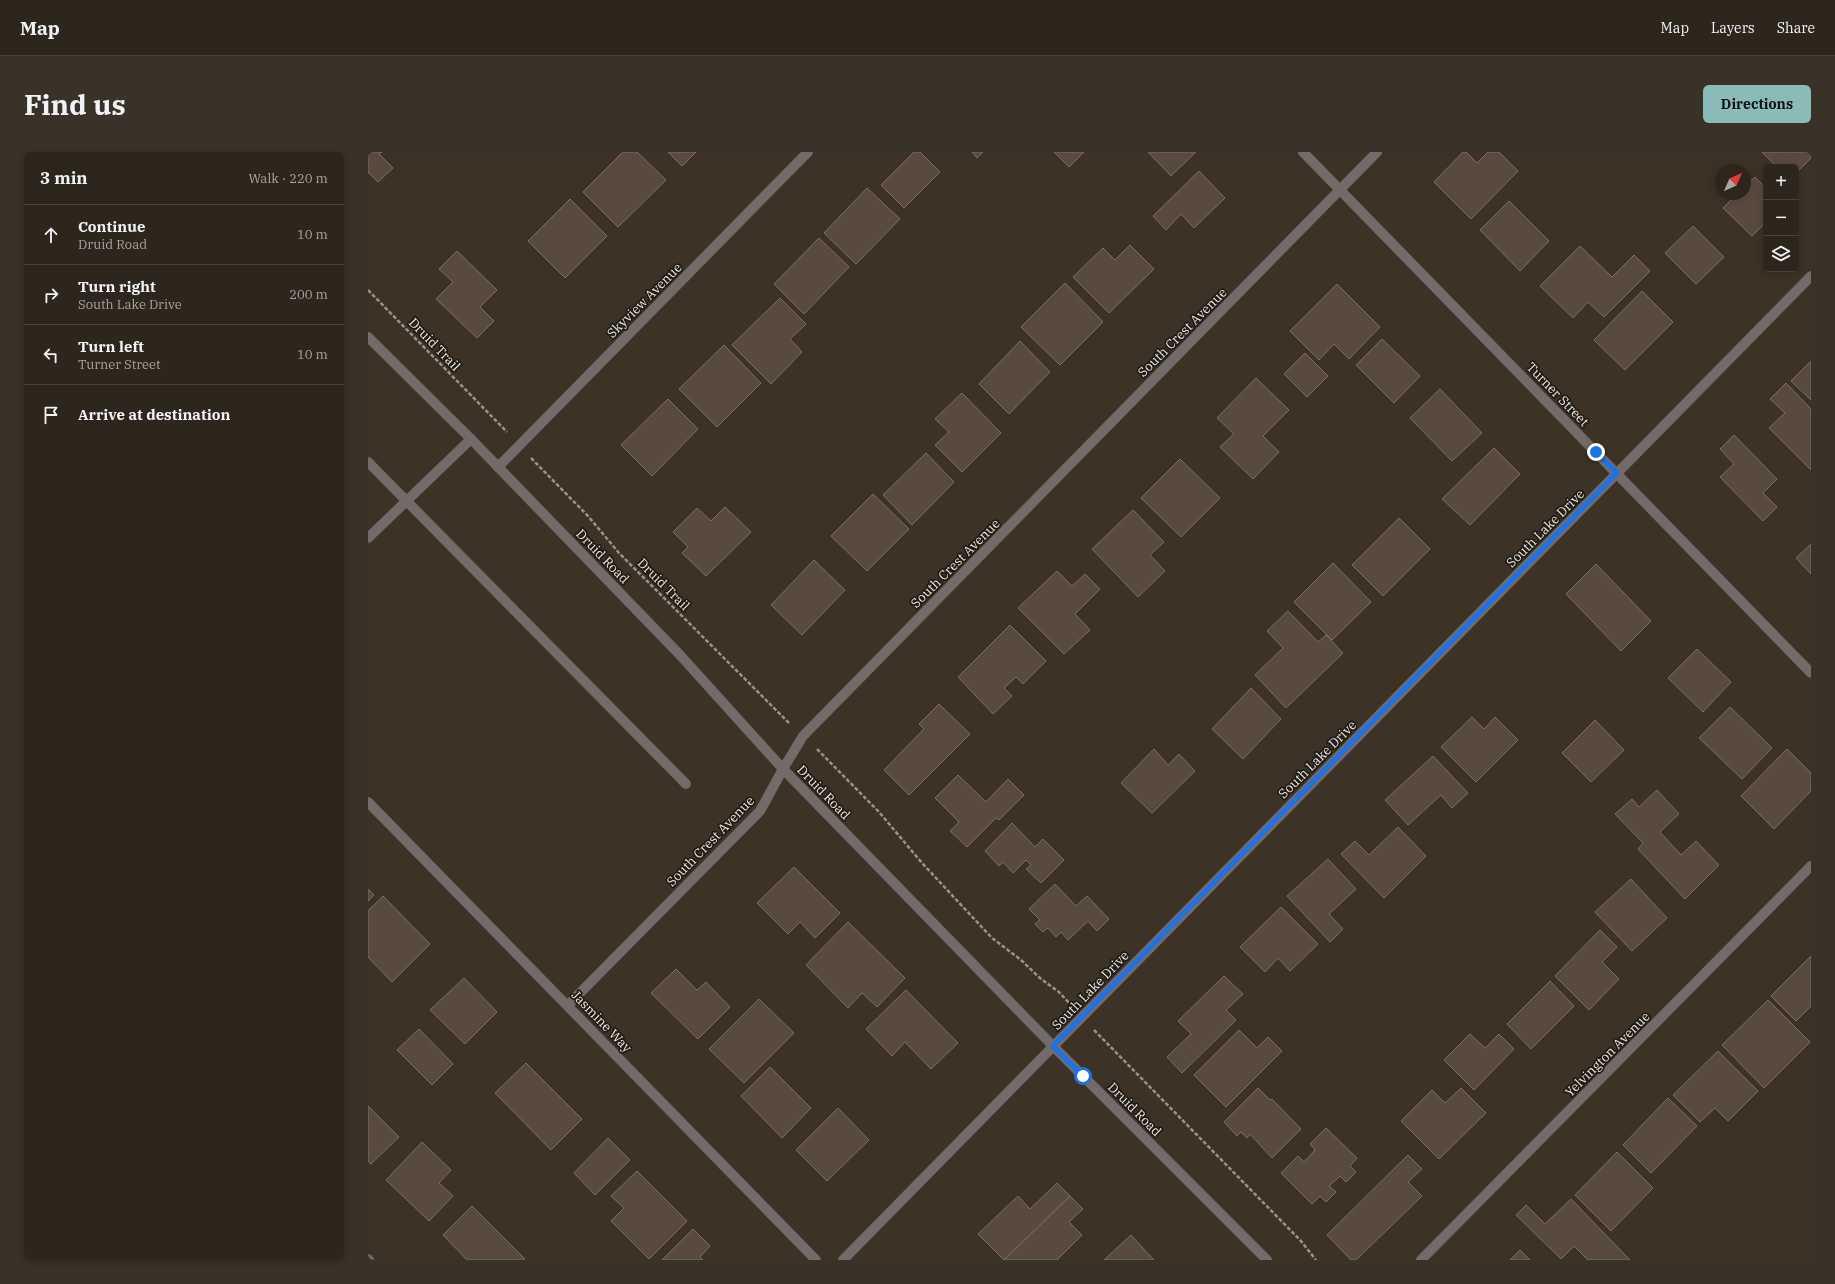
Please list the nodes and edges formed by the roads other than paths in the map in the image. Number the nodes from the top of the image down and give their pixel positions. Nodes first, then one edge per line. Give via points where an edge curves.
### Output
1 (808, 152) edge
2 (1303, 152) edge
3 (1377, 152) edge
4 (1340, 190) junction
5 (1811, 276) edge
6 (368, 337) edge
7 (471, 438) junction
8 (368, 462) edge
9 (498, 467) junction
10 (1617, 473) junction
11 (406, 501) junction
12 (368, 538) edge
13 (1811, 673) edge
14 (783, 769) junction
15 (686, 784) dead end
16 (368, 802) edge
17 (1811, 866) edge
18 (568, 1005) junction
19 (1053, 1046) junction
20 (816, 1260) edge
21 (843, 1260) edge
22 (1268, 1260) edge
23 (1421, 1260) edge

1 - 9 street, Skyview Avenue
2 - 4 street, Turner Street
3 - 4 street, South Crest Avenue
4 - 10 street, Turner Street
4 - 14 street, South Crest Avenue via 803,736
5 - 10 street, South Lake Drive
6 - 7 street, Druid Road
7 - 9 street, Druid Road
7 - 11 street
8 - 11 street
9 - 14 street, Druid Road via 680,655
10 - 13 street, Turner Street
10 - 19 street, South Lake Drive
11 - 12 street
11 - 15 street
14 - 18 street, South Crest Avenue via 760,811
14 - 19 street, Druid Road
16 - 18 street, Jasmine Way
17 - 23 street, Yelvington Avenue
18 - 20 street, Jasmine Way
19 - 21 street, South Lake Drive
19 - 22 street, Druid Road

